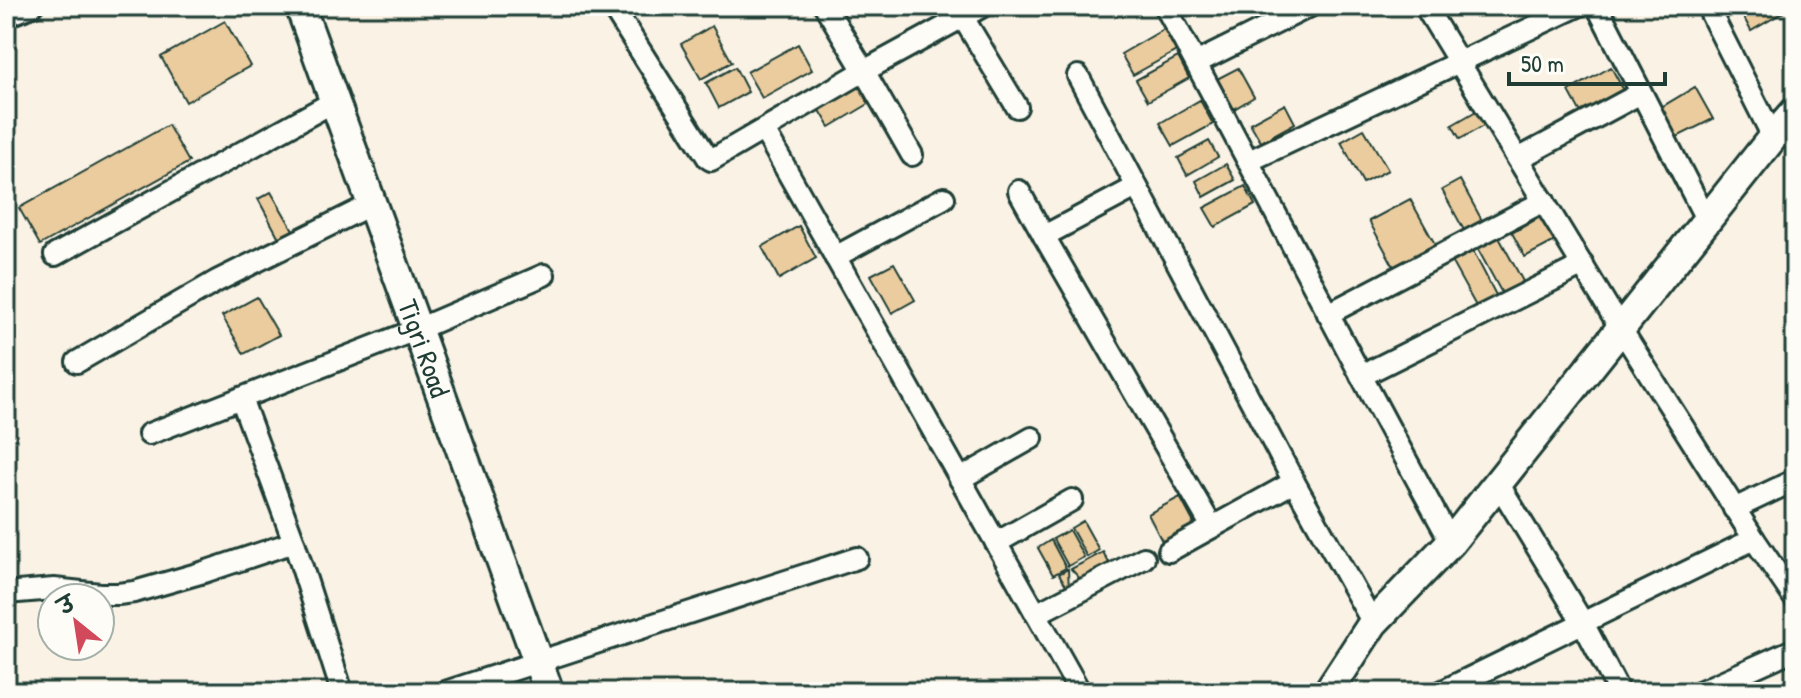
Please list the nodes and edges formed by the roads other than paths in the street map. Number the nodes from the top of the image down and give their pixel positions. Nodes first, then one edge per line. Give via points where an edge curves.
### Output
1 (32, 6) edge
2 (300, 6) edge
3 (612, 6) edge
4 (825, 6) edge
5 (983, 6) edge
6 (1165, 6) edge
7 (1310, 6) edge
8 (1425, 6) edge
9 (1578, 6) edge
10 (1597, 6) edge
11 (1707, 6) edge
12 (959, 12) edge
13 (6, 16) edge
14 (1458, 62) junction
15 (1196, 63) junction
16 (864, 71) junction
17 (1078, 76) dead end
18 (1641, 93) junction
19 (335, 101) junction
20 (1017, 107) dead end
21 (1795, 112) edge
22 (764, 130) junction
23 (1773, 137) junction
24 (912, 155) dead end
25 (1518, 159) junction
26 (1249, 161) junction
27 (1136, 187) junction
28 (1019, 191) dead end
29 (944, 198) dead end
30 (1544, 201) junction
31 (372, 204) junction
32 (1707, 221) junction
33 (1044, 236) junction
34 (55, 255) dead end
35 (835, 257) junction
36 (1583, 265) junction
37 (544, 275) dead end
38 (1328, 314) junction
39 (418, 329) junction
40 (1621, 329) junction
41 (77, 362) dead end
42 (1361, 376) junction
43 (241, 398) junction
44 (149, 434) dead end
45 (1032, 438) dead end
46 (960, 479) junction
47 (1795, 480) edge
48 (1294, 482) junction
49 (1498, 483) junction
50 (1072, 500) dead end
51 (1734, 509) junction
52 (1212, 527) junction
53 (1754, 539) junction
54 (294, 542) junction
55 (1451, 542) junction
56 (996, 543) junction
57 (1169, 551) dead end
58 (857, 558) dead end
59 (1144, 558) dead end
60 (1789, 579) edge
61 (6, 593) edge
62 (1795, 599) edge
63 (1036, 614) junction
64 (1373, 623) junction
65 (1583, 623) junction
66 (1795, 649) edge
67 (537, 662) junction
68 (342, 692) edge
69 (445, 692) edge
70 (549, 692) edge
71 (1080, 692) edge
72 (1328, 692) edge
73 (1441, 692) edge
74 (1619, 692) edge
75 (1699, 692) edge

1 - 13 street
2 - 19 street, Tigri Road
3 - 22 street via 708,158 713,160
4 - 16 street
5 - 12 street
6 - 15 street
7 - 15 street
8 - 14 street
9 - 14 street
10 - 18 street
11 - 23 street
12 - 16 street
12 - 20 street
14 - 25 street
14 - 26 street
15 - 26 street
16 - 22 street
16 - 24 street
17 - 27 street
18 - 25 street
18 - 32 street
19 - 31 street, Tigri Road
19 - 34 street
21 - 23 street
22 - 35 street
23 - 32 street
25 - 30 street
26 - 38 street
27 - 33 street
27 - 48 street
28 - 33 street
29 - 35 street
30 - 36 street
30 - 38 street
31 - 39 street, Tigri Road
31 - 41 street via 217,281
32 - 40 street
33 - 52 street
35 - 46 street
36 - 40 street
36 - 42 street
37 - 39 street
38 - 42 street
39 - 43 street
39 - 67 street, Tigri Road
40 - 49 street
40 - 51 street
42 - 55 street
43 - 44 street
43 - 54 street
45 - 46 street
46 - 56 street
47 - 51 street
48 - 52 street
48 - 64 street
49 - 55 street
49 - 65 street
50 - 56 street
51 - 53 street
52 - 57 street
53 - 60 street
53 - 65 street
54 - 61 street via 126,593
54 - 68 street
55 - 64 street
56 - 63 street
58 - 67 street
59 - 63 street
60 - 62 street
63 - 71 street
64 - 72 street
65 - 73 street
65 - 74 street
66 - 75 street
67 - 69 street
67 - 70 street, Tigri Road

